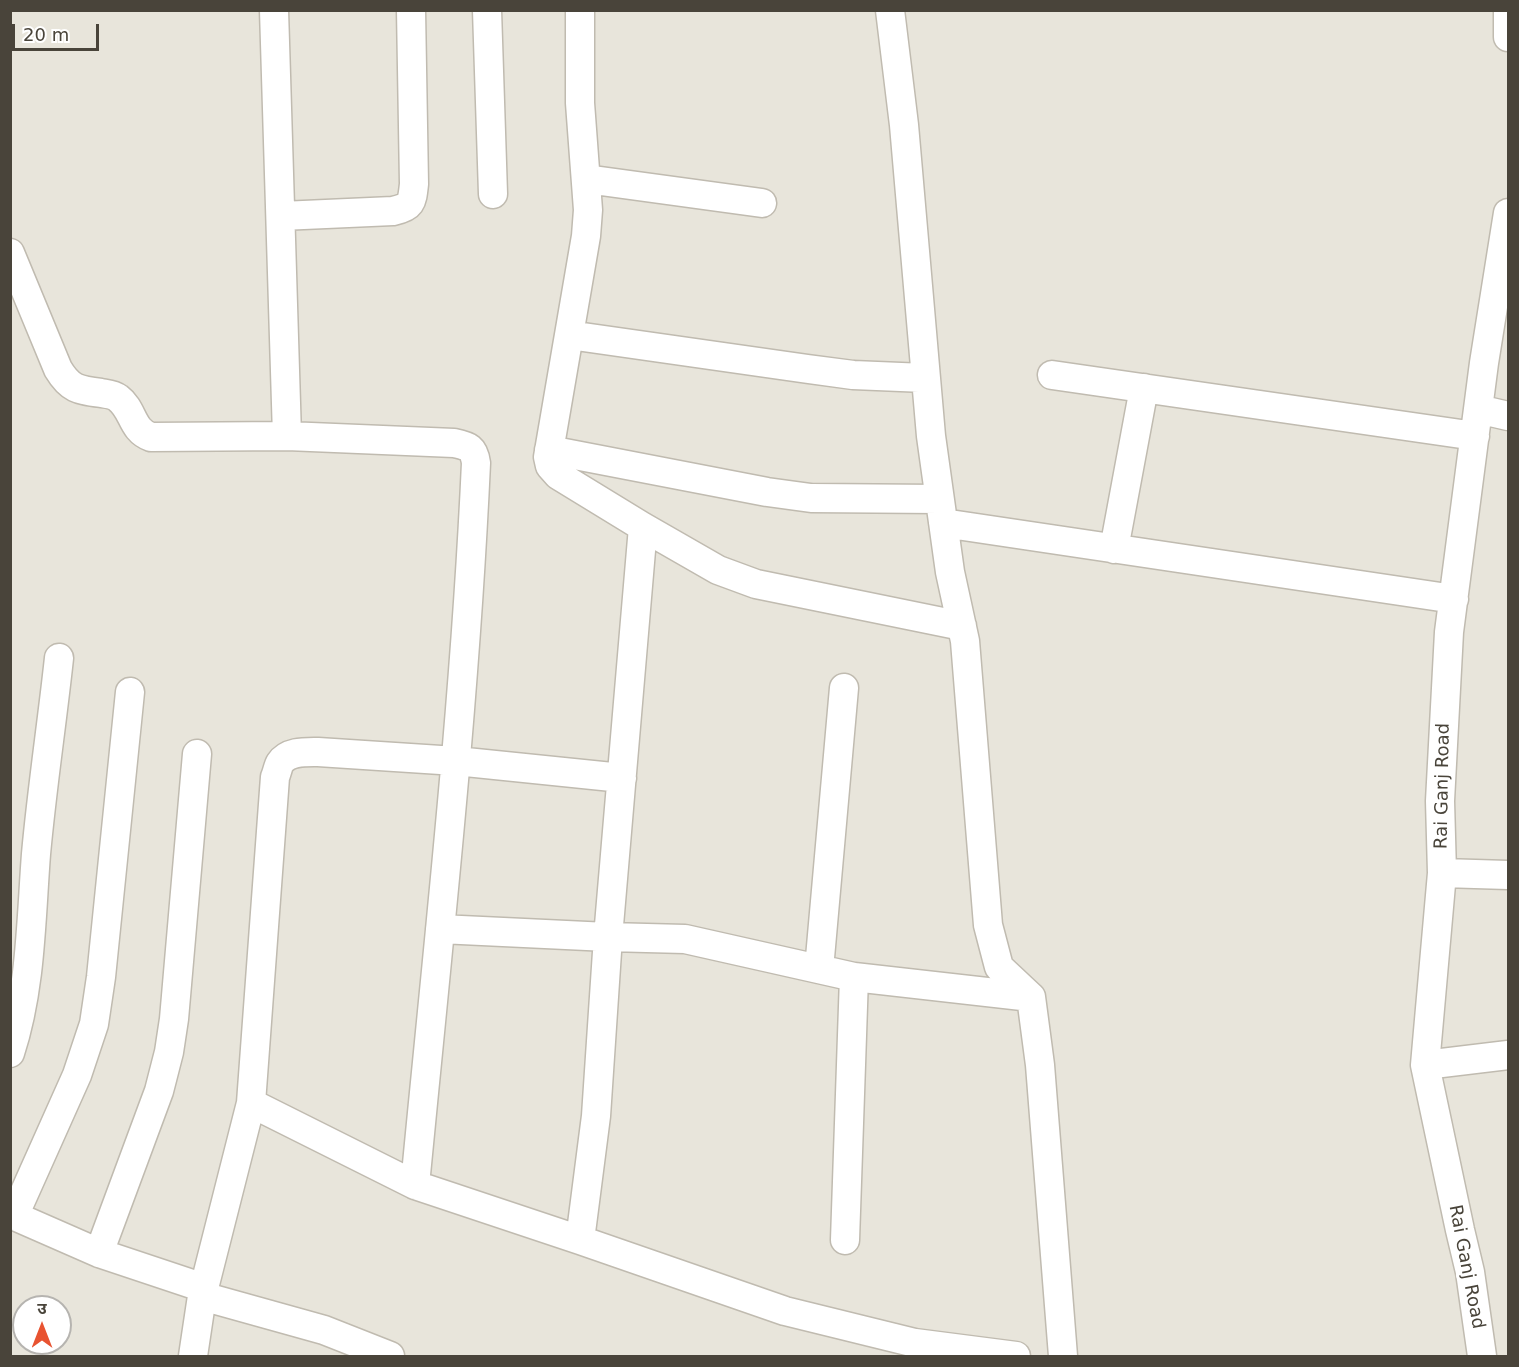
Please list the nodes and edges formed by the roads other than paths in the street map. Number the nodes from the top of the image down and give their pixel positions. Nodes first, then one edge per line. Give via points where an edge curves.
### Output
1 (274, 10) edge
2 (411, 10) edge
3 (487, 10) edge
4 (580, 10) edge
5 (890, 10) edge
6 (1508, 10) edge
7 (1509, 37) edge
8 (586, 179) junction
9 (493, 194) dead end
10 (762, 203) dead end
11 (1509, 213) edge
12 (281, 216) junction
13 (10, 253) edge
14 (569, 334) junction
15 (1052, 375) dead end
16 (925, 378) junction
17 (1144, 388) junction
18 (1509, 416) edge
19 (1477, 422) junction
20 (287, 436) junction
21 (549, 450) junction
22 (941, 511) junction
23 (643, 528) junction
24 (1114, 549) junction
25 (1454, 599) junction
26 (962, 626) junction
27 (59, 658) dead end
28 (844, 688) dead end
29 (130, 692) dead end
30 (197, 754) dead end
31 (456, 761) junction
32 (622, 778) junction
33 (1442, 873) junction
34 (1509, 875) edge
35 (440, 929) junction
36 (608, 937) junction
37 (819, 969) junction
38 (854, 977) junction
39 (1030, 997) junction
40 (10, 1053) edge
41 (1509, 1055) edge
42 (1425, 1065) junction
43 (251, 1103) junction
44 (416, 1185) junction
45 (12, 1215) edge
46 (580, 1240) junction
47 (845, 1240) dead end
48 (99, 1253) junction
49 (203, 1292) junction
50 (193, 1356) edge
51 (390, 1356) edge
52 (1016, 1356) edge
53 (1064, 1356) edge
54 (1482, 1356) edge

1 - 12 street
2 - 12 street via 412,199 405,208 393,211
3 - 9 street
4 - 8 street via 580,103
5 - 16 street via 904,125
6 - 7 street
8 - 10 street
8 - 14 street via 586,236
11 - 19 street, Rai Ganj Road
12 - 20 street
13 - 20 street via 58,369 68,384 118,398 138,429 151,436
14 - 16 street via 853,375
14 - 21 street
15 - 17 street
16 - 22 street
17 - 19 street
17 - 24 street
18 - 19 street
19 - 25 street, Rai Ganj Road
20 - 31 street via 454,443 475,453 473,540
21 - 22 street via 767,492
21 - 23 street via 548,461 558,475
22 - 24 street
22 - 26 street
23 - 26 street via 718,570 756,584
23 - 32 street
24 - 25 street
25 - 33 street, Rai Ganj Road via 1440,801
26 - 39 street via 987,925 999,967
27 - 40 street via 36,852 29,957
28 - 37 street
29 - 45 street via 94,1024 77,1075
30 - 48 street via 169,1052 159,1090
31 - 32 street
31 - 35 street
31 - 43 street via 302,752 290,754 280,763
32 - 36 street
33 - 34 street
33 - 42 street, Rai Ganj Road
35 - 36 street
35 - 44 street
36 - 37 street via 685,939
36 - 46 street via 596,1116
37 - 38 street
38 - 39 street
38 - 47 street
39 - 53 street via 1040,1065
41 - 42 street
42 - 54 street, Rai Ganj Road via 1470,1272
43 - 44 street
43 - 49 street
44 - 46 street
45 - 48 street
46 - 52 street via 784,1311 915,1343
48 - 49 street
49 - 50 street
49 - 51 street via 324,1329

